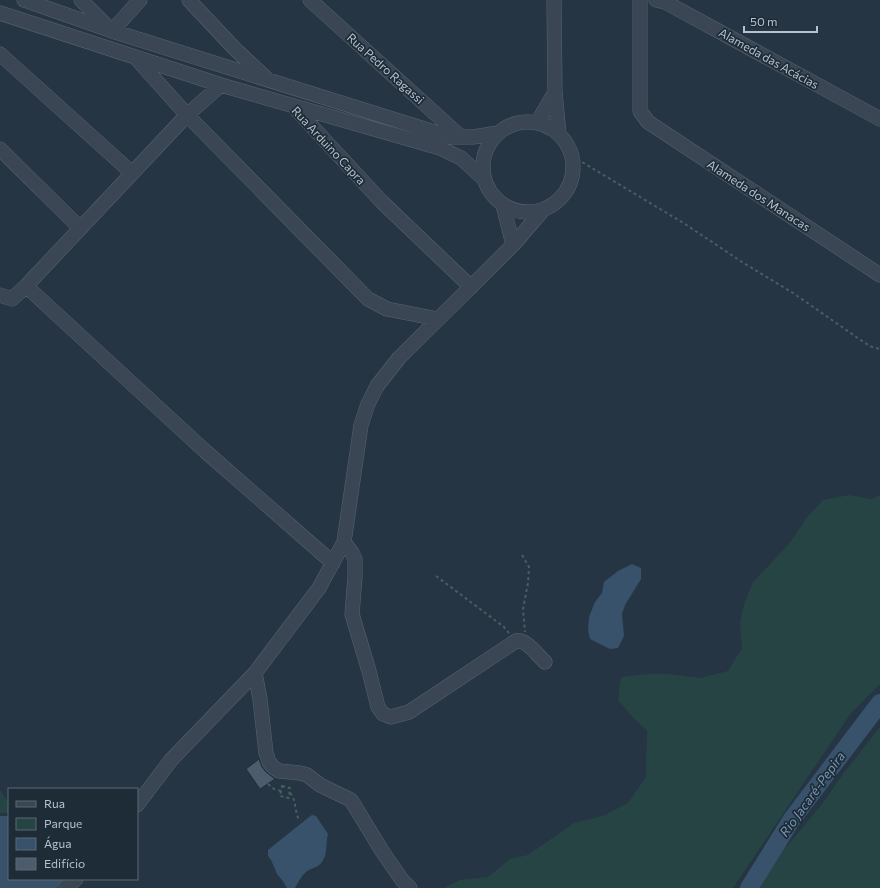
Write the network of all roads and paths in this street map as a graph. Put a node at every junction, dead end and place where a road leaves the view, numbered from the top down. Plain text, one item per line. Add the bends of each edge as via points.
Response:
1 (24, 0) edge
2 (81, 0) edge
3 (140, 0) edge
4 (189, 0) edge
5 (310, 0) edge
6 (554, 0) edge
7 (640, 0) edge
8 (656, 0) edge
9 (0, 13) edge
10 (112, 31) junction
11 (234, 48) junction
12 (0, 54) edge
13 (134, 56) junction
14 (223, 66) junction
15 (270, 81) junction
16 (221, 86) junction
17 (555, 92) junction
18 (292, 105) junction
19 (187, 115) junction
20 (880, 119) edge
21 (537, 123) junction
22 (498, 133) junction
23 (559, 134) junction
24 (461, 137) junction
25 (0, 149) edge
26 (572, 156) junction
27 (132, 173) junction
28 (484, 179) junction
29 (504, 205) junction
30 (544, 210) junction
31 (80, 228) junction
32 (513, 245) junction
33 (880, 275) edge
34 (26, 286) junction
35 (471, 287) junction
36 (0, 295) edge
37 (438, 319) junction
38 (880, 349) edge
39 (344, 542) junction
40 (522, 555) dead end
41 (333, 563) junction
42 (436, 576) dead end
43 (521, 642) junction
44 (545, 662) dead end
45 (255, 672) junction
46 (268, 784) dead end
47 (282, 790) junction
48 (290, 793) junction
49 (138, 804) edge
50 (300, 821) dead end
51 (75, 880) edge
52 (65, 888) edge
53 (410, 888) edge

1 - 10 street
2 - 10 street
3 - 10 street
4 - 11 street, Rua Arduino Capra
5 - 24 street, Rua Pedro Ragassi
6 - 17 street
7 - 33 street, Alameda dos Manacas via 640,111 648,122
8 - 20 street, Alameda das Acácias via 665,2
9 - 13 street
10 - 13 street
10 - 14 street
11 - 14 street
11 - 15 street, Rua Arduino Capra
12 - 27 street
13 - 16 street
13 - 19 street
14 - 15 street
15 - 18 street, Rua Arduino Capra
15 - 24 street via 450,137
16 - 18 street
16 - 19 street
17 - 21 street
17 - 23 street
18 - 28 street via 440,148 461,158
18 - 35 street, Rua Arduino Capra via 382,202
19 - 27 street
19 - 37 street via 368,299 388,309
21 - 22 street via 521,122
21 - 23 street
22 - 24 street
22 - 28 street via 485,154
23 - 26 street
25 - 31 street
26 - 30 street via 573,172 568,188 558,201
26 - 38 path via 685,224 793,293 865,343
27 - 31 street
28 - 29 street via 492,194
29 - 30 street via 519,212
29 - 32 street
30 - 32 street
31 - 34 street
32 - 35 street
34 - 36 street via 12,299
34 - 41 street via 205,451
35 - 37 street
37 - 39 street via 399,358 376,386 368,404 361,425
39 - 41 street
39 - 43 street via 355,559 352,614 382,714 391,717 410,712
40 - 43 path via 529,567
41 - 45 street via 319,588
42 - 43 path
43 - 44 street
45 - 49 street via 171,760
45 - 53 street via 269,762 279,771 307,775 320,786 351,800 382,851
46 - 47 path via 274,789
47 - 48 path via 282,786 290,788
47 - 48 path via 280,796 289,798
48 - 50 path
51 - 52 street

